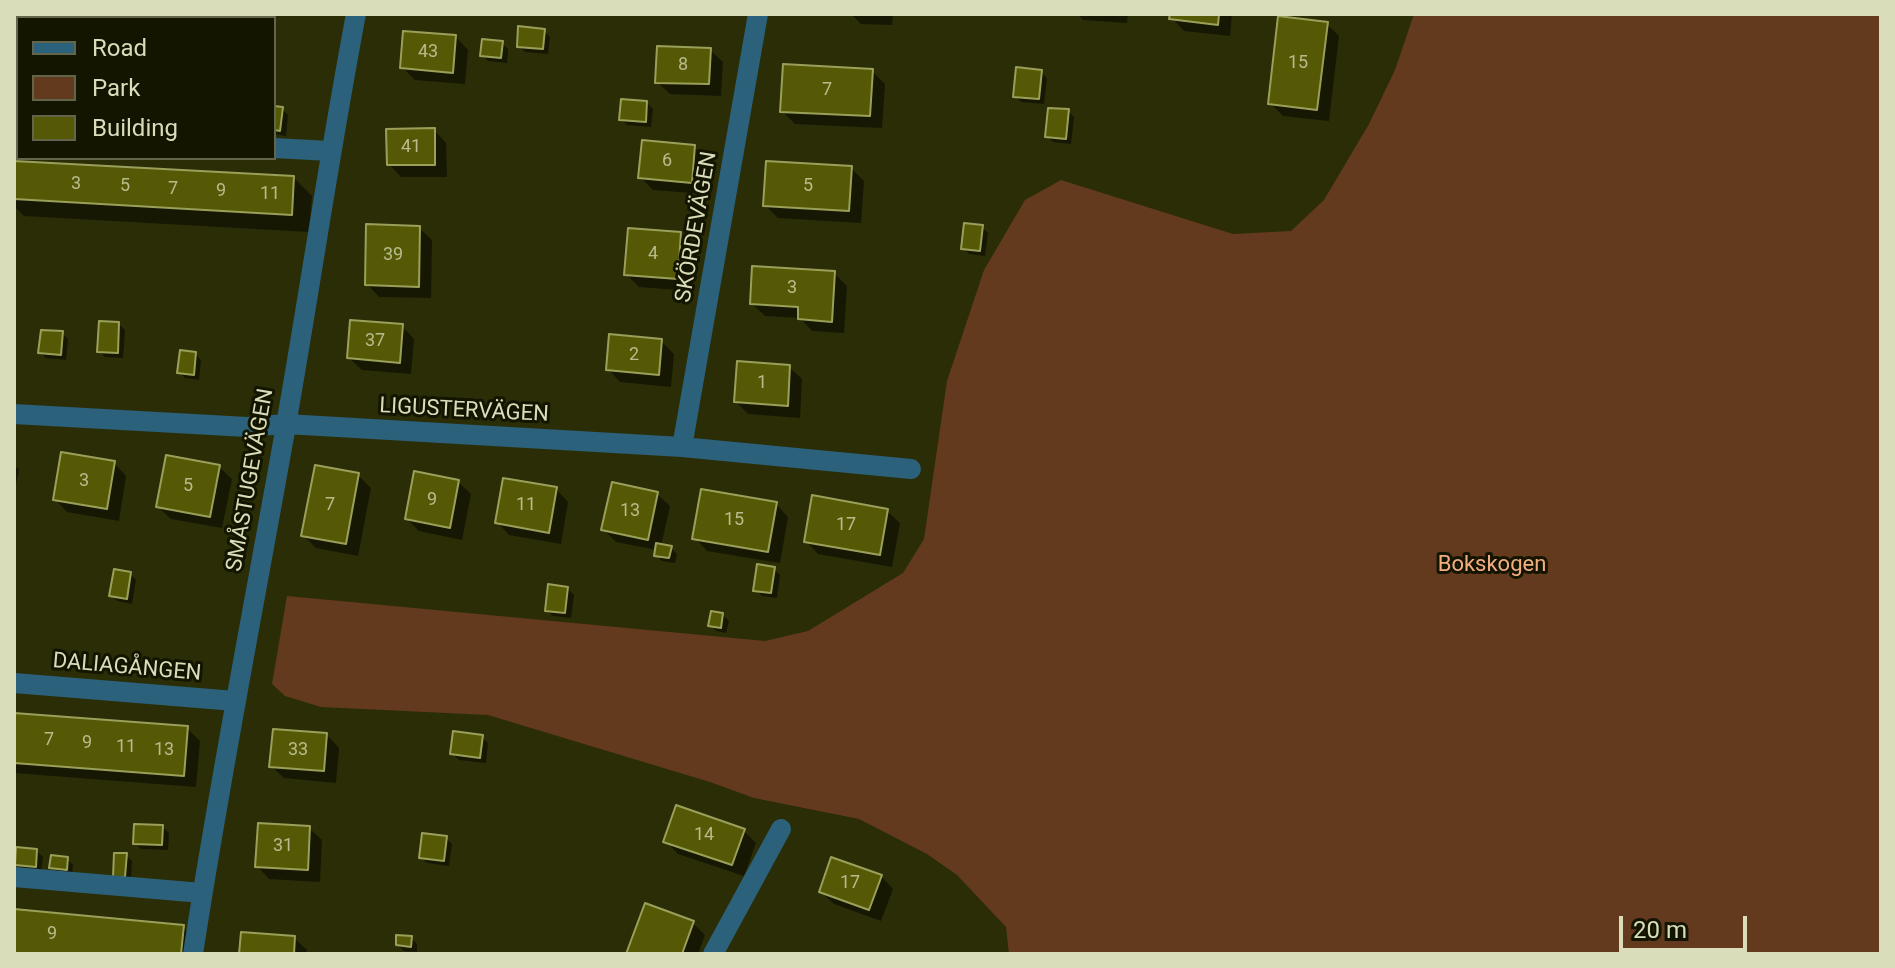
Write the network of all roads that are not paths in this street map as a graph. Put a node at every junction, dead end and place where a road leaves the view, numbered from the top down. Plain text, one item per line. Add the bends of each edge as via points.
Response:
1 (356, 14) edge
2 (758, 14) edge
3 (276, 148) edge
4 (330, 151) junction
5 (14, 414) edge
6 (286, 424) junction
7 (682, 447) junction
8 (911, 469) dead end
9 (14, 683) edge
10 (235, 701) junction
11 (781, 829) dead end
12 (14, 877) edge
13 (202, 893) junction
14 (193, 954) edge
15 (713, 954) edge

1 - 4 street, SMÅSTUGEVÄGEN
2 - 7 street, SKÖRDEVÄGEN
3 - 4 street
4 - 6 street, SMÅSTUGEVÄGEN
5 - 6 street, LIGUSTERVÄGEN via 247,427
6 - 7 street, LIGUSTERVÄGEN
6 - 10 street, SMÅSTUGEVÄGEN
7 - 8 street, LIGUSTERVÄGEN
9 - 10 street, DALIAGÅNGEN
10 - 13 street, SMÅSTUGEVÄGEN
11 - 15 street
12 - 13 street
13 - 14 street, SMÅSTUGEVÄGEN

